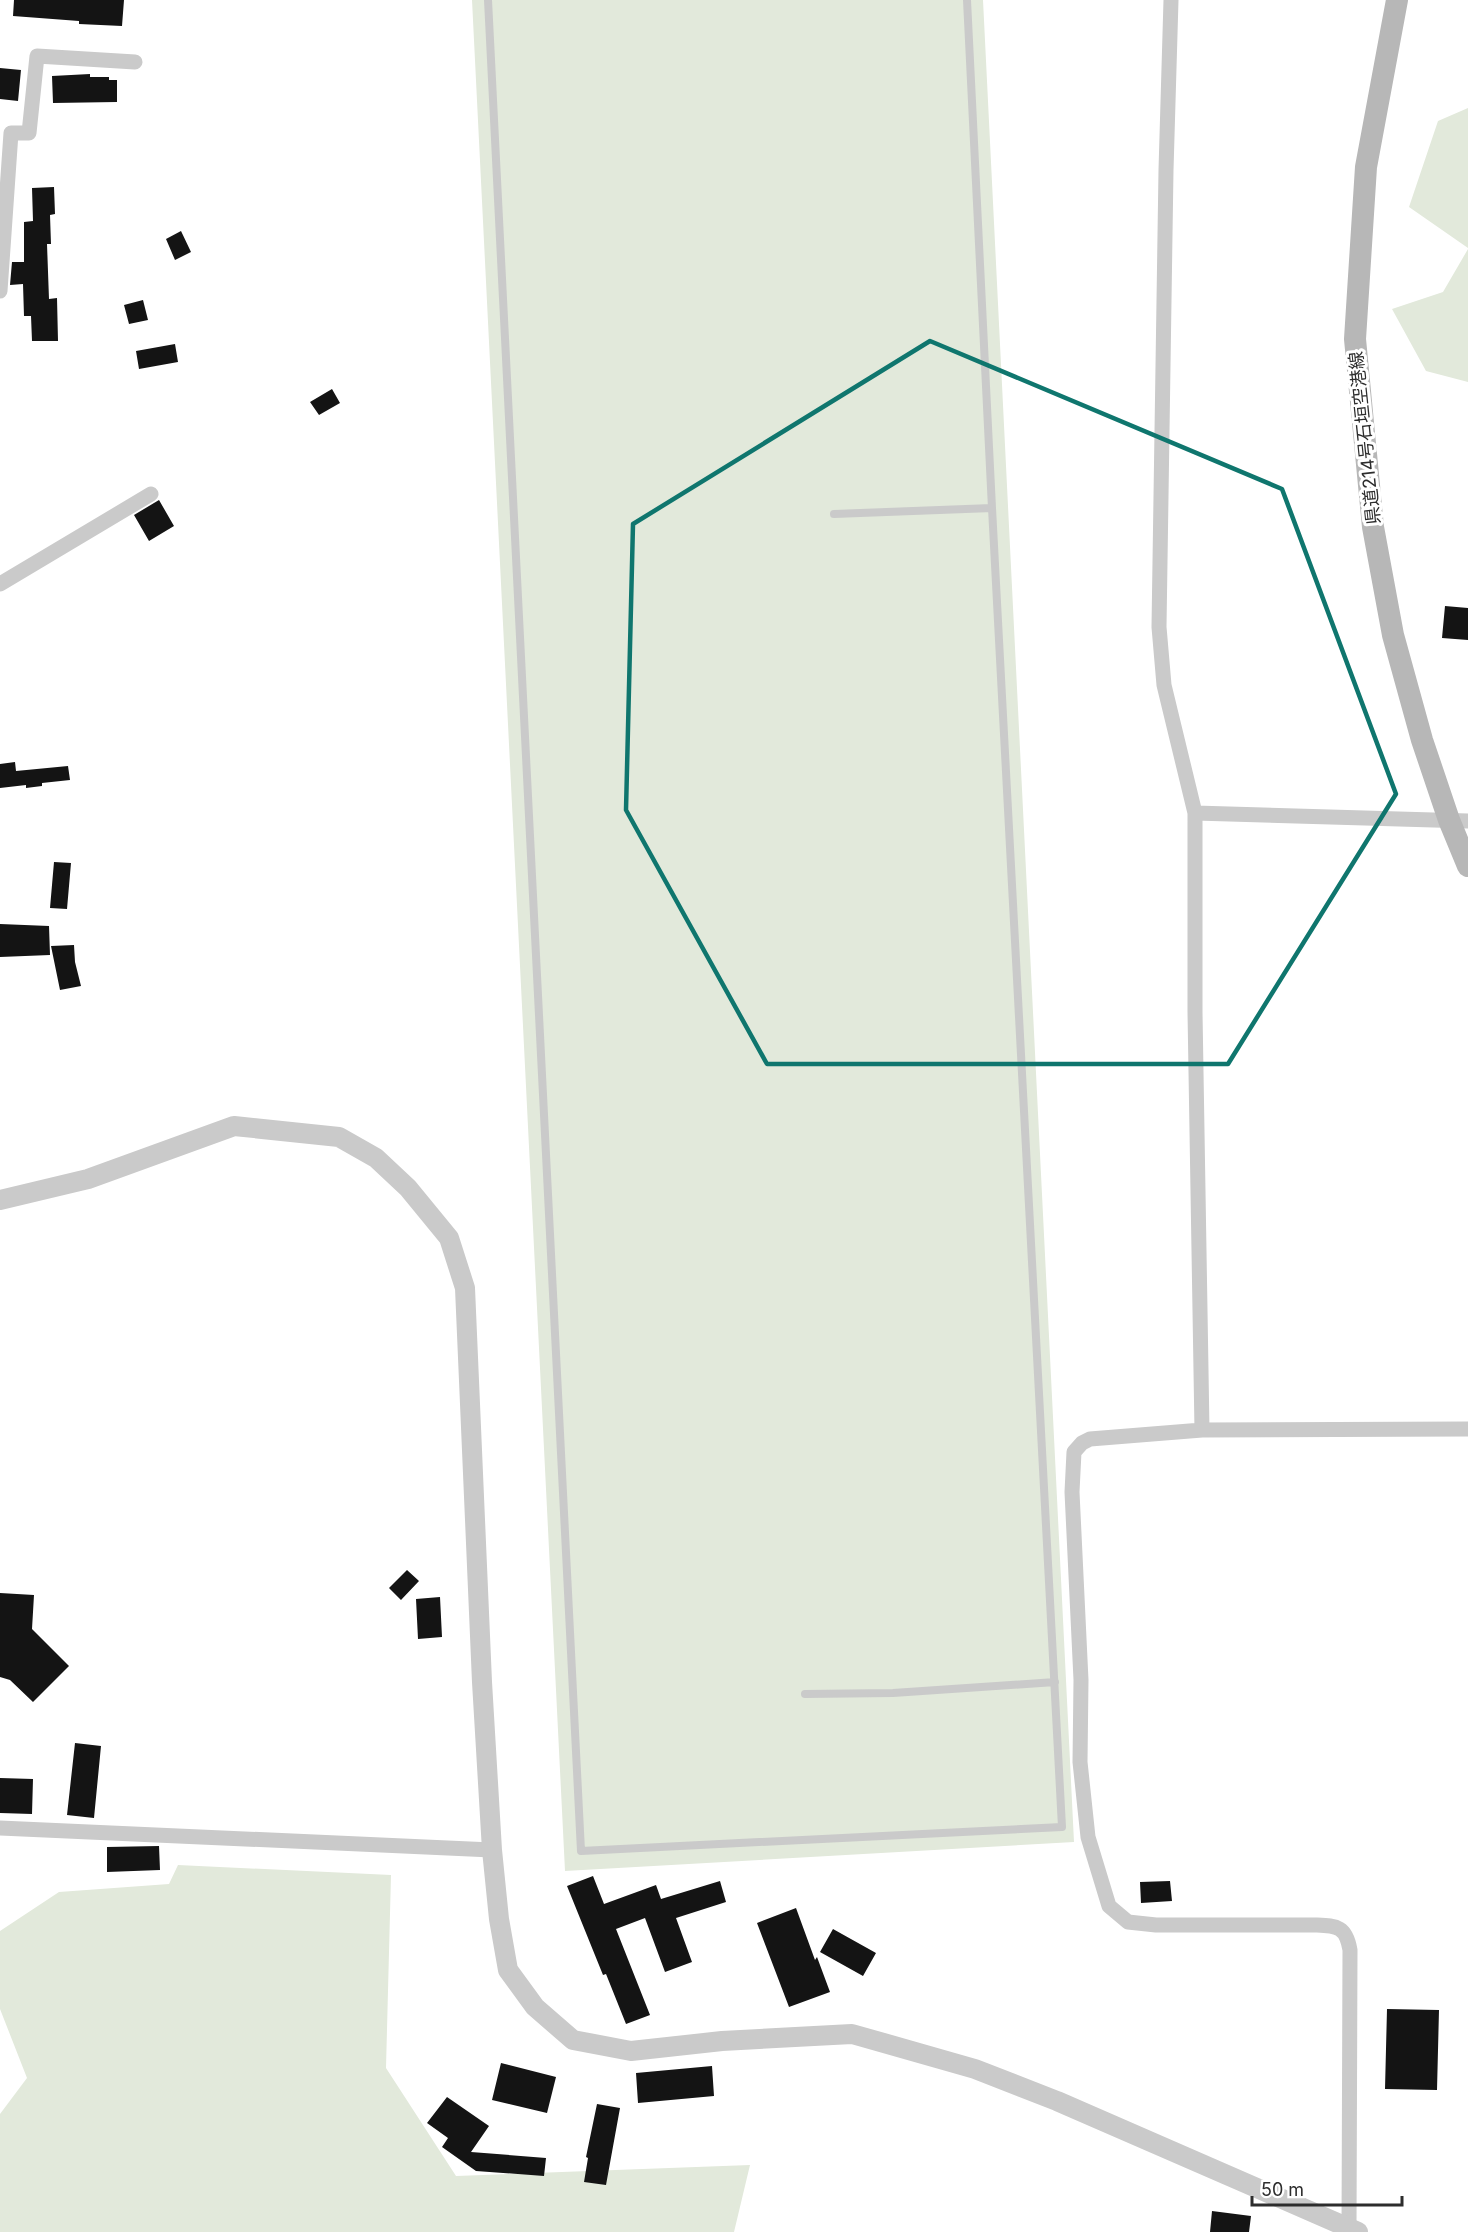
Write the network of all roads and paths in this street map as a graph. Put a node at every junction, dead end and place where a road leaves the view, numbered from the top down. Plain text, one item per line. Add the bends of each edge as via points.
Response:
1 (488, 0) edge
2 (968, 0) edge
3 (1171, 0) edge
4 (1397, 0) edge
5 (135, 62) dead end
6 (6, 132) edge
7 (0, 291) edge
8 (151, 494) dead end
9 (992, 508) junction
10 (834, 514) dead end
11 (0, 584) edge
12 (1195, 813) junction
13 (1458, 820) edge
14 (1468, 866) edge
15 (0, 1200) edge
16 (1468, 1428) edge
17 (1202, 1430) junction
18 (1055, 1682) junction
19 (806, 1694) dead end
20 (0, 1828) edge
21 (492, 1850) junction
22 (1354, 2230) edge

1 - 18 lane via 581,1851 1062,1827
2 - 9 lane
3 - 12 street via 1159,627 1164,685
4 - 13 main road, 県道214号石垣空港線 via 1366,167 1355,339 1373,527 1393,635 1422,740
5 - 6 street via 37,56 30,133
6 - 7 street
8 - 11 street
9 - 10 lane
9 - 18 lane
12 - 13 street
12 - 17 street
13 - 14 main road, 県道214号石垣空港線
15 - 21 street via 88,1179 234,1126 339,1137 376,1158 408,1188 449,1238 465,1288
16 - 17 street
17 - 22 street via 1090,1439 1074,1452 1080,1762 1088,1837 1109,1906 1128,1922 1316,1925 1337,1926 1344,1932 1350,1950
18 - 19 lane via 893,1694
20 - 21 street
21 - 22 street via 508,1970 535,2007 573,2040 631,2051 852,2034 975,2068

